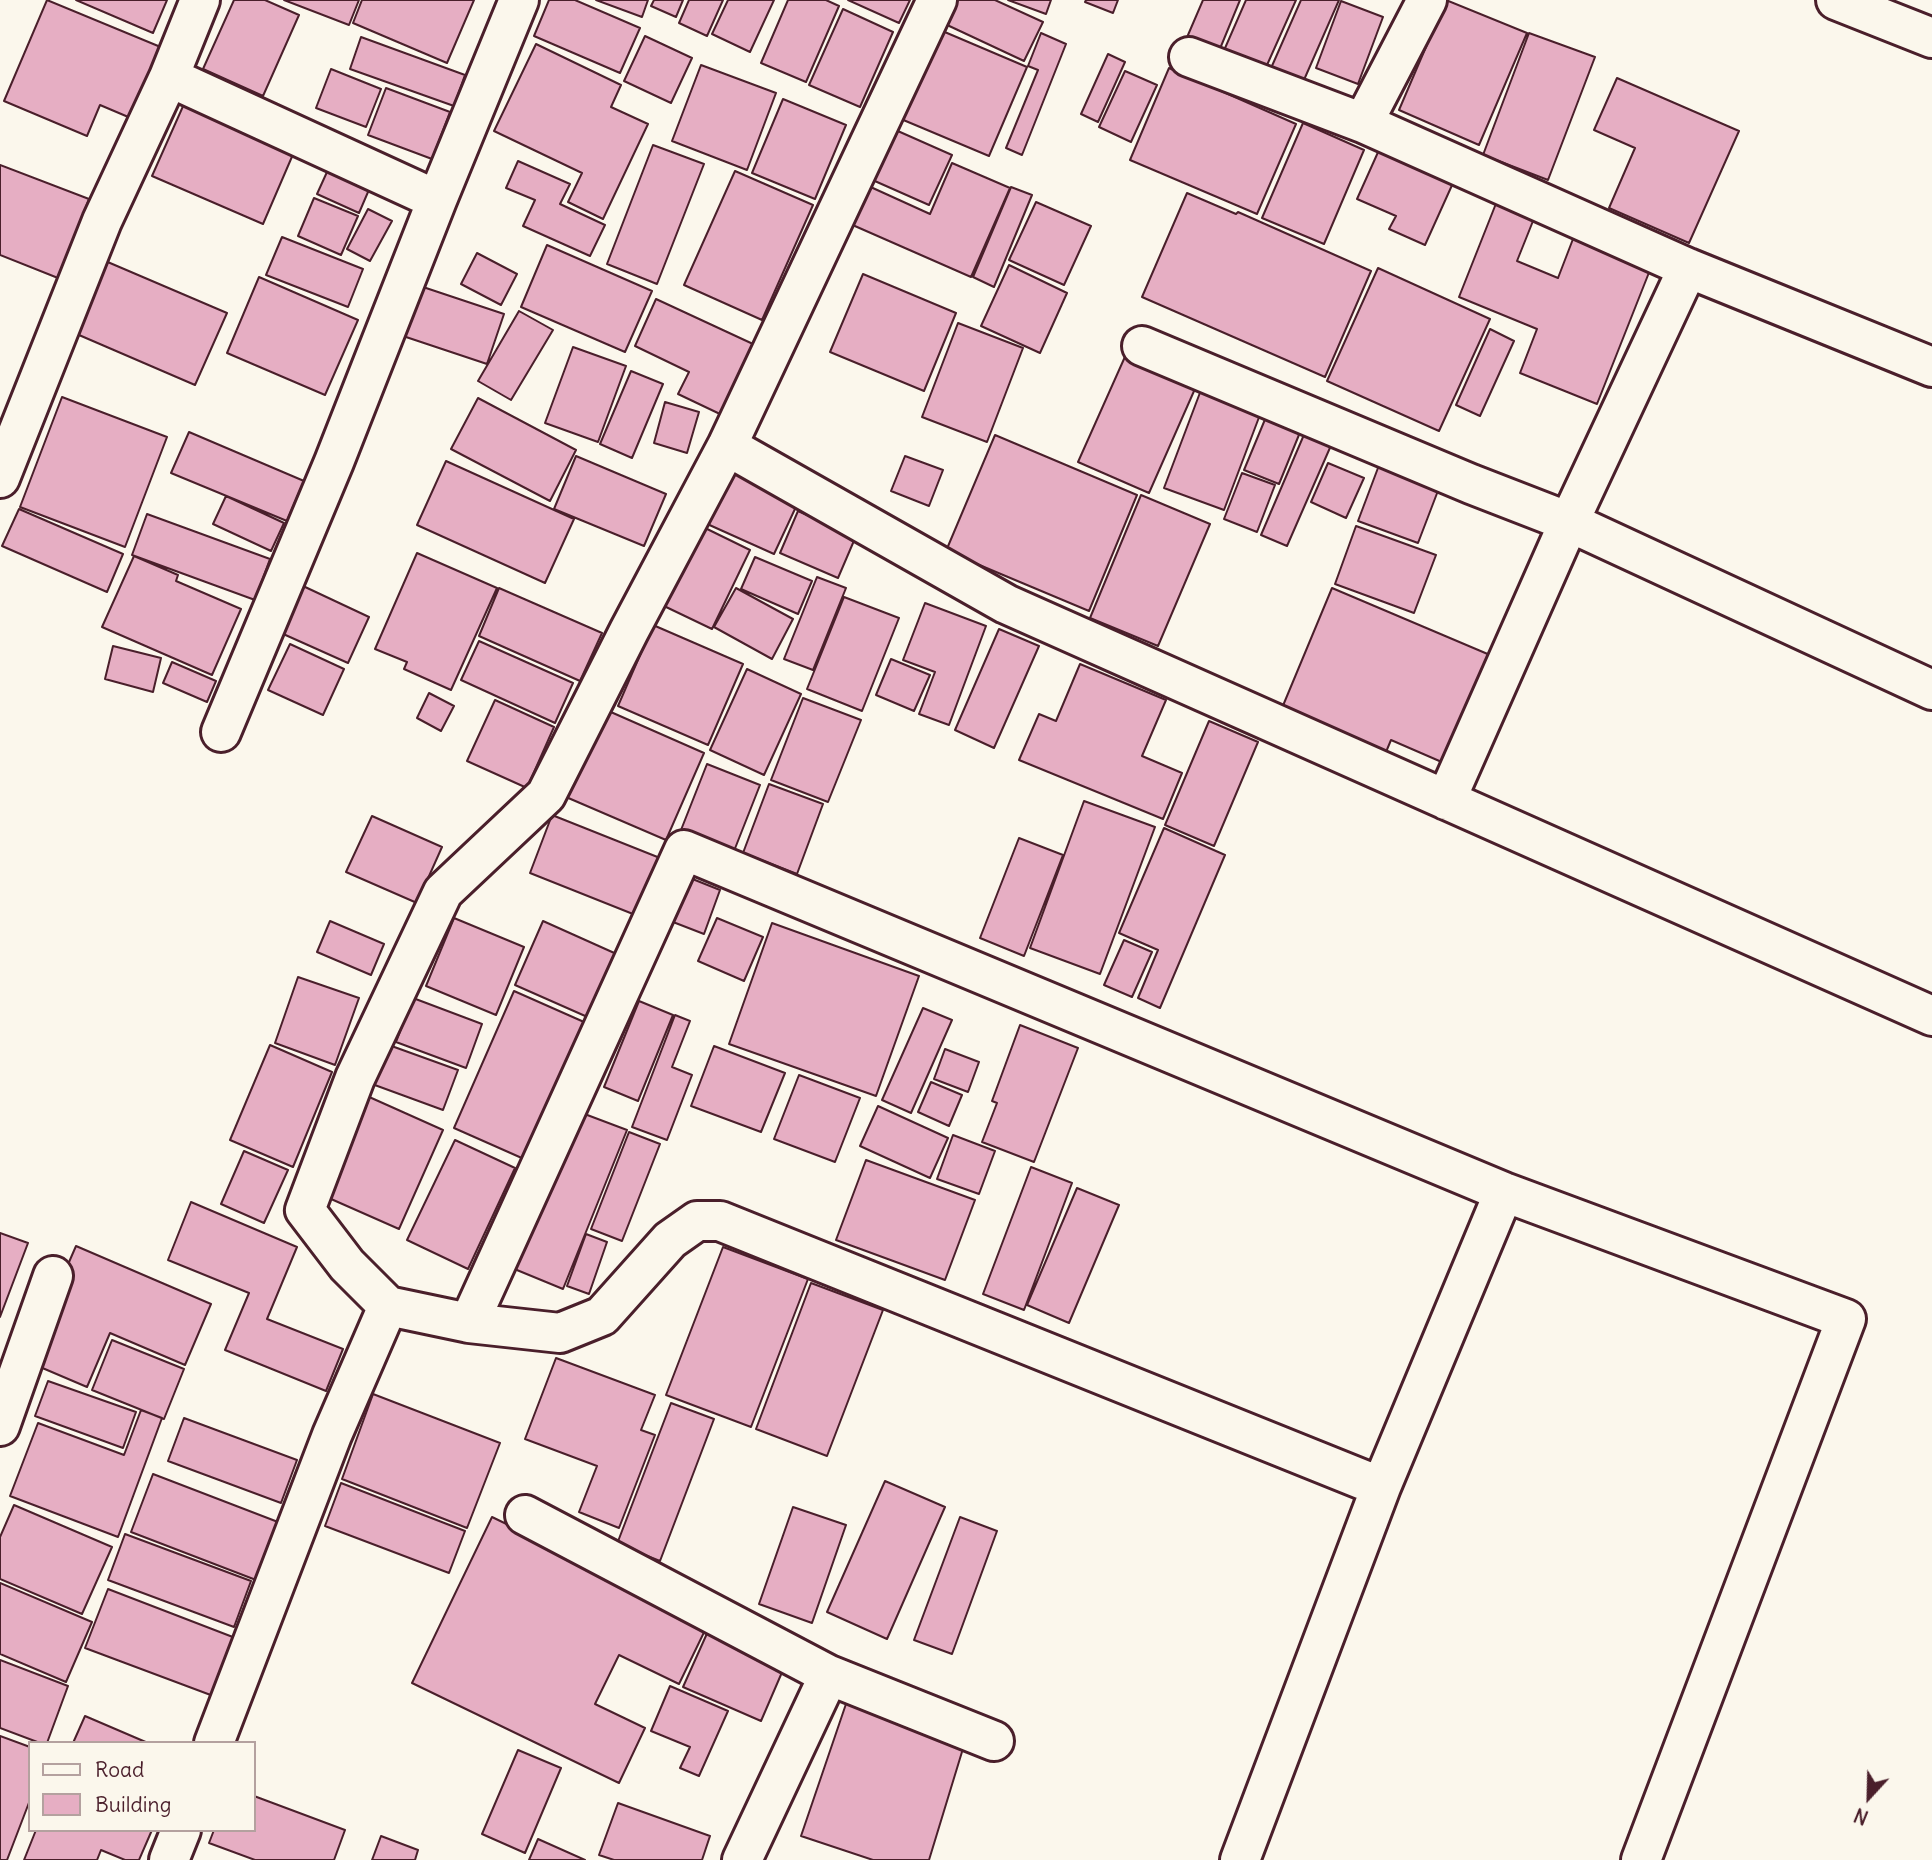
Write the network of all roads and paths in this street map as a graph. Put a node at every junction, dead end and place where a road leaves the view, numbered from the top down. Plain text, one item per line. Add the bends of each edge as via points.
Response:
1 (200, 0) edge
2 (519, 0) edge
3 (937, 0) edge
4 (1427, 0) edge
5 (1836, 0) edge
6 (1932, 38) edge
7 (1189, 57) dead end
8 (169, 76) junction
9 (1363, 123) junction
10 (437, 200) junction
11 (1688, 268) junction
12 (1142, 346) dead end
13 (1932, 368) edge
14 (727, 446) junction
15 (0, 478) edge
16 (1569, 522) junction
17 (1932, 690) edge
18 (221, 732) dead end
19 (1446, 800) junction
20 (1932, 1016) edge
21 (1504, 1192) junction
22 (53, 1276) dead end
23 (388, 1306) junction
24 (469, 1323) junction
25 (0, 1426) edge
26 (1381, 1487) junction
27 (525, 1515) dead end
28 (829, 1675) junction
29 (215, 1741) edge
30 (994, 1741) dead end
31 (180, 1832) edge
32 (169, 1860) edge
33 (742, 1860) edge
34 (1240, 1860) edge
35 (1641, 1860) edge

1 - 8 street
2 - 10 street
3 - 14 street
4 - 9 street
5 - 6 street
7 - 9 street
8 - 10 street
8 - 15 street via 102,221
9 - 11 street
10 - 18 street
11 - 13 street
11 - 16 street
12 - 16 street
14 - 19 street via 1006,604
14 - 23 street via 546,795 443,891 355,1078 305,1210 347,1265
16 - 17 street
16 - 19 street
19 - 20 street
21 - 24 street via 684,850
21 - 26 street
21 - 35 street via 1846,1319
22 - 25 street
23 - 24 street
23 - 29 street via 332,1435
24 - 26 street via 560,1334 602,1316 679,1233 697,1221 720,1221
26 - 34 street
27 - 28 street
28 - 30 street
28 - 33 street
31 - 32 street

